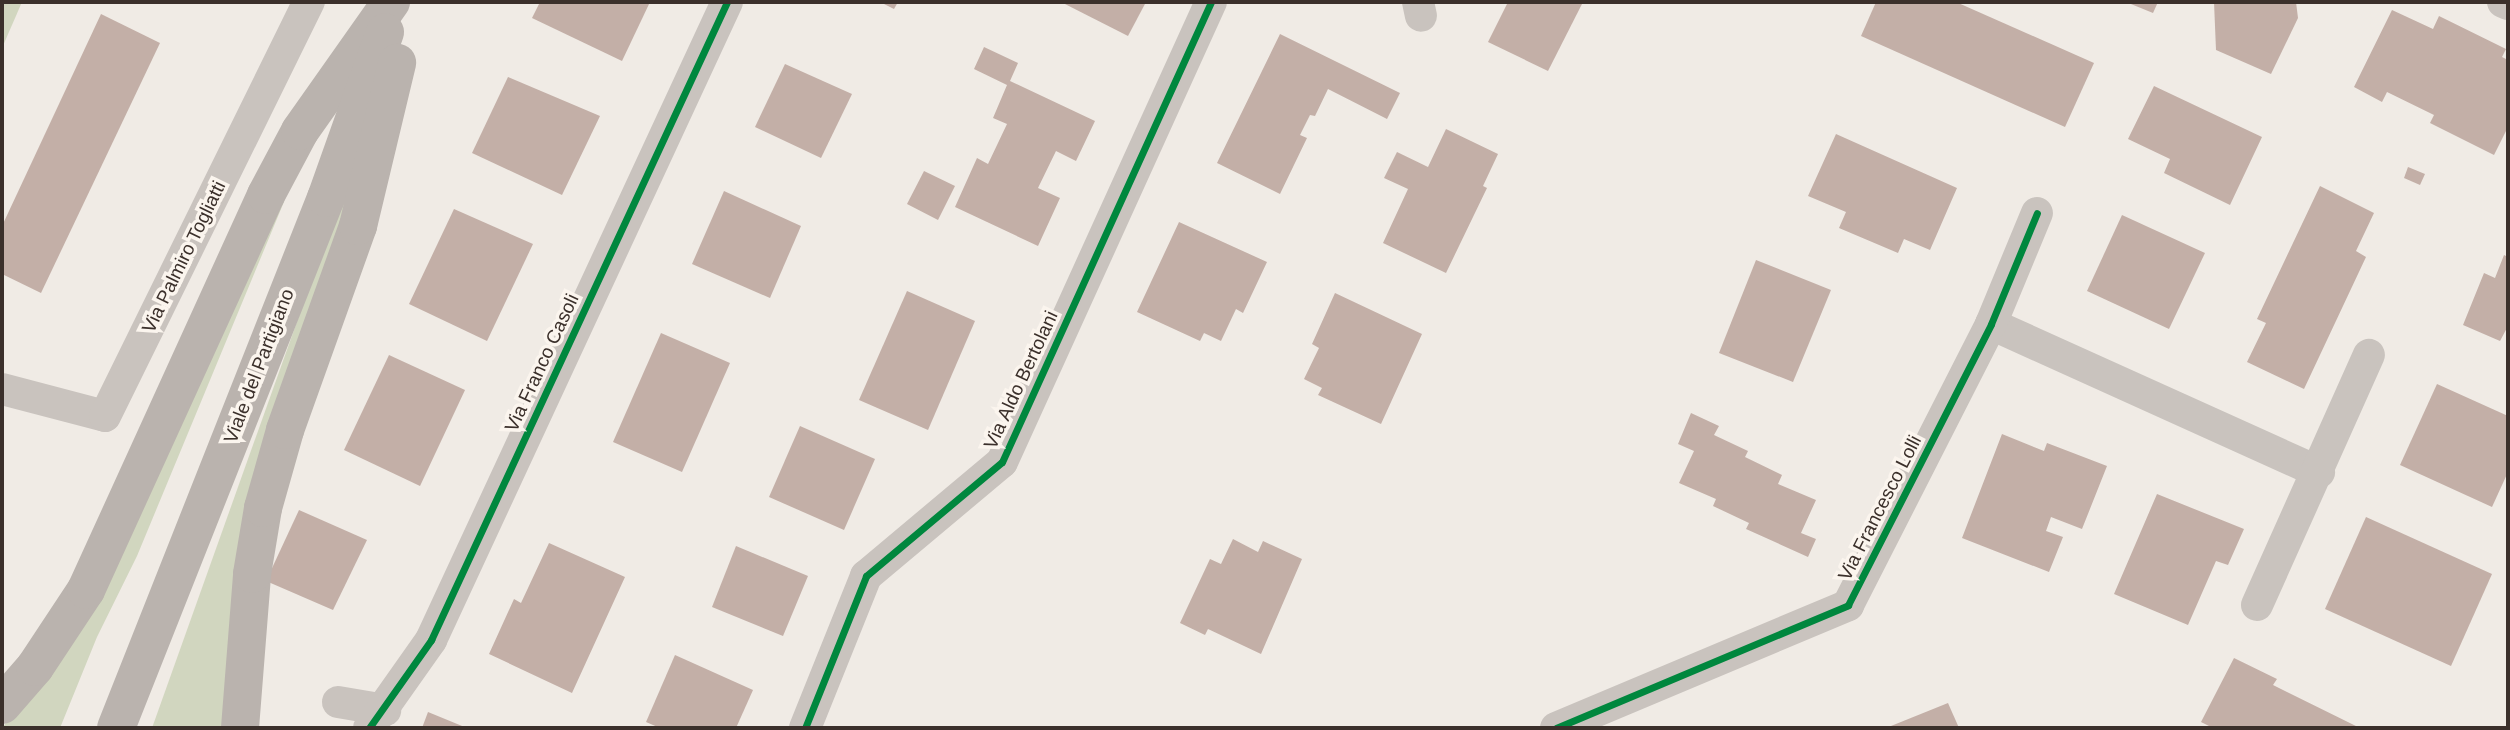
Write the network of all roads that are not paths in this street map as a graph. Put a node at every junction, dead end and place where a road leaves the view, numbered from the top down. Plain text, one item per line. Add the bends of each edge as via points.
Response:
1 (309, 2) edge
2 (391, 2) edge
3 (396, 2) edge
4 (411, 2) edge
5 (727, 2) edge
6 (1211, 2) edge
7 (2503, 2) edge
8 (2508, 4) edge
9 (2037, 213) dead end
10 (1991, 324) junction
11 (2370, 355) dead end
12 (2, 389) edge
13 (2319, 472) junction
14 (2257, 605) dead end
15 (338, 702) dead end
16 (2, 705) edge
17 (377, 719) edge
18 (116, 728) edge
19 (240, 728) edge
20 (805, 728) edge
21 (1556, 728) edge

1 - 12 street, Via Palmiro Togliatti via 105,416
2 - 16 main road via 300,131 266,195 86,590 35,667
3 - 18 main road, Viale del Partigiano via 326,198
4 - 19 main road via 358,226 285,430 263,508 252,574
5 - 17 street, Via Franco Casoli via 431,640
6 - 20 street, Via Aldo Bertolani via 1002,462 866,576
7 - 8 street
9 - 10 street, Via Francesco Lolli
10 - 13 street
10 - 21 street, Via Francesco Lolli via 1849,605
11 - 13 street
13 - 14 street
15 - 17 street, Via Franco Casoli

